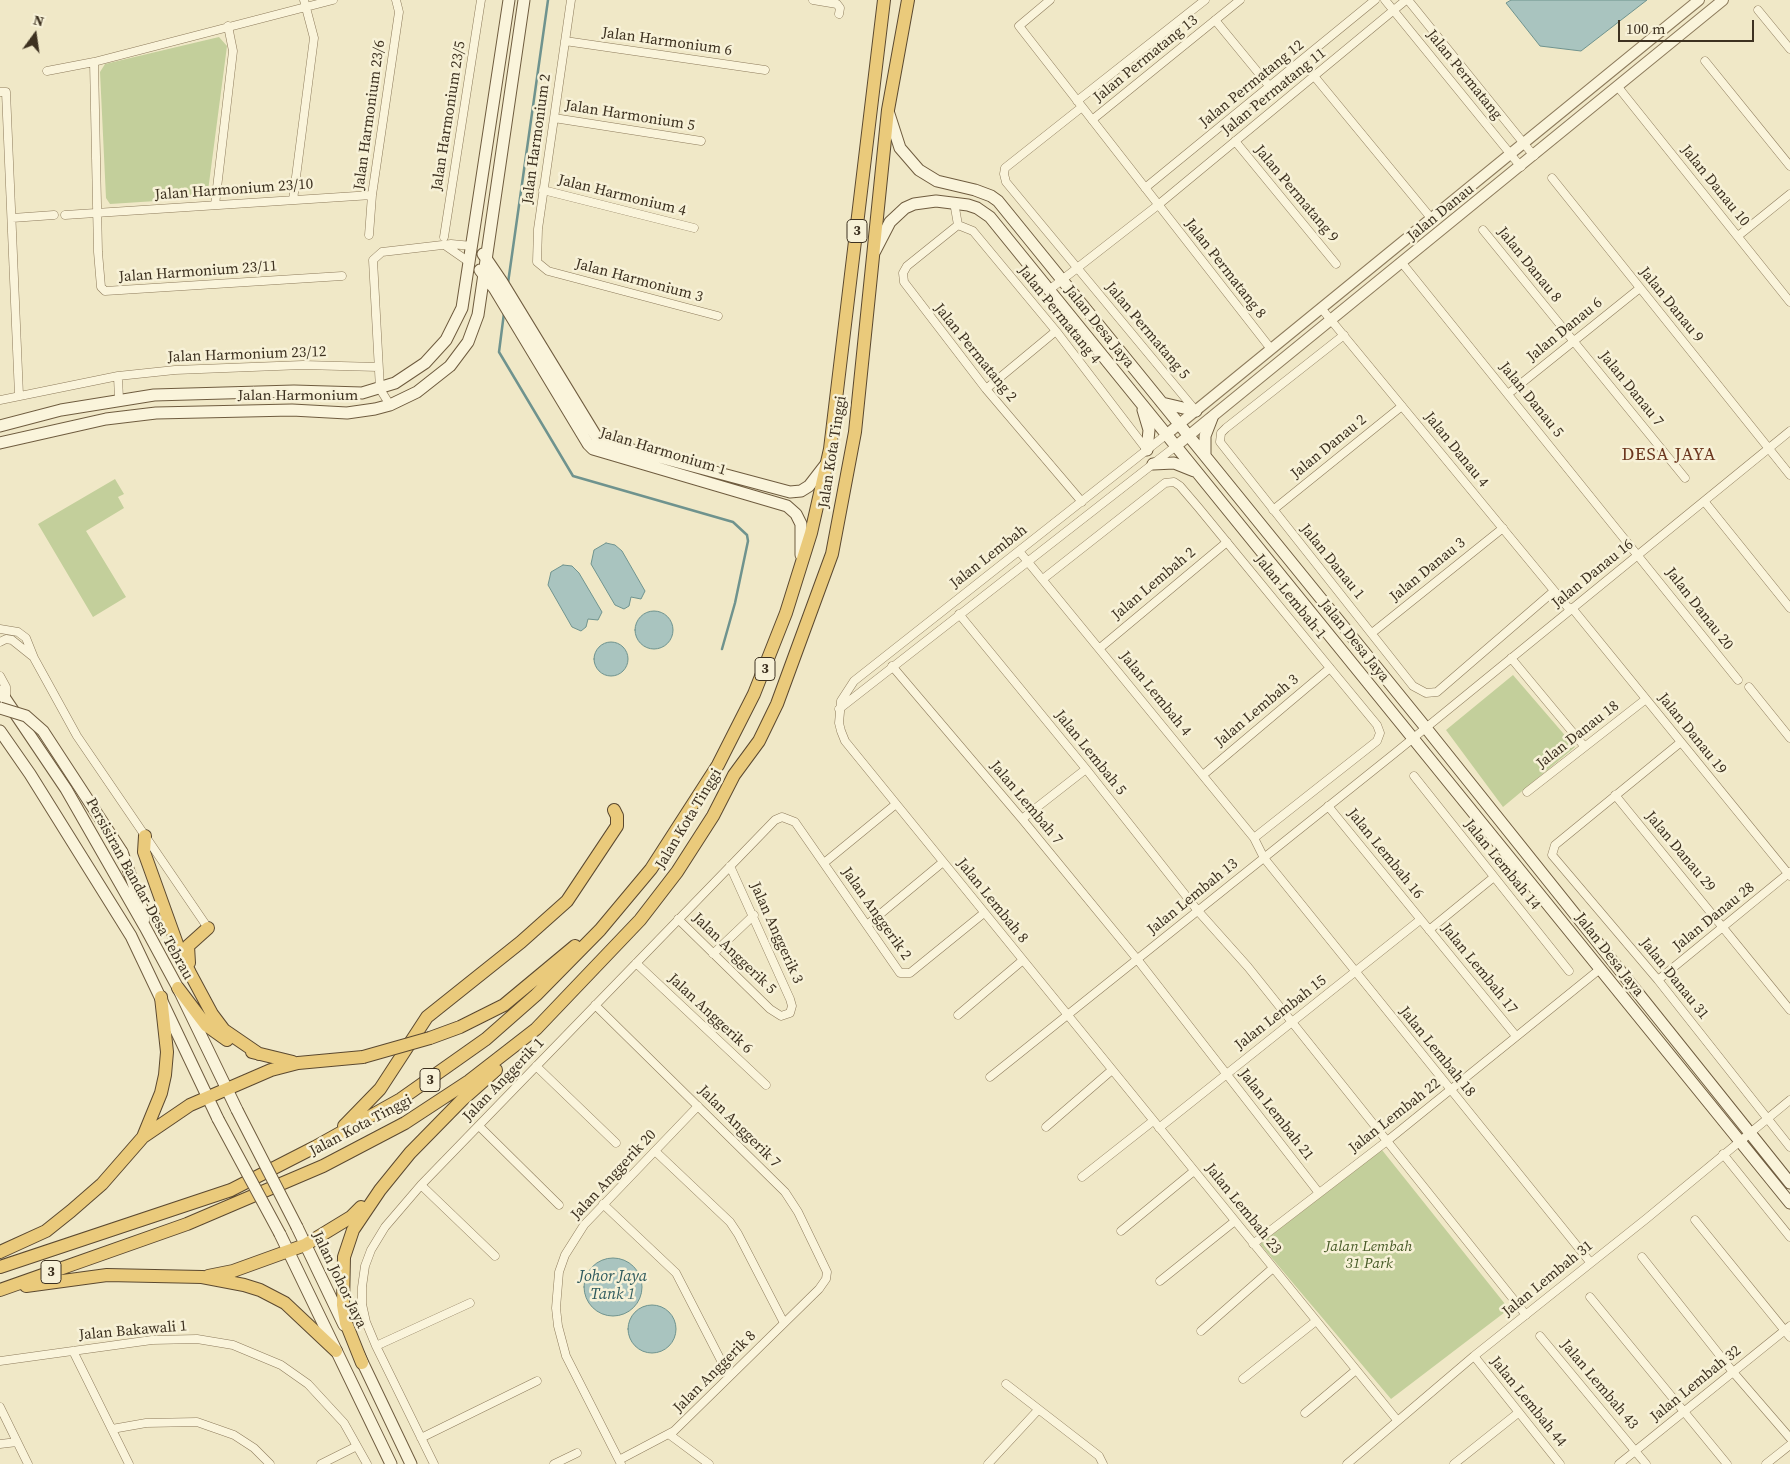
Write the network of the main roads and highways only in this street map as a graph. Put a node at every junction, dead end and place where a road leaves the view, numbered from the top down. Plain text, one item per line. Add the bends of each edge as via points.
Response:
1 (509, 0) edge
2 (524, 0) edge
3 (884, 0) edge
4 (908, 0) edge
5 (888, 110) junction
6 (472, 246) junction
7 (486, 257) junction
8 (871, 260) junction
9 (469, 262) junction
10 (483, 273) junction
11 (506, 298) junction
12 (1140, 402) junction
13 (1162, 403) junction
14 (1196, 411) road end
15 (1212, 418) road end
16 (4, 424) edge
17 (12, 441) junction
18 (0, 443) edge
19 (0, 448) edge
20 (1147, 450) road end
21 (1205, 456) junction
22 (827, 462) junction
23 (1153, 464) road end
24 (1198, 473) junction
25 (801, 569) junction
26 (2, 700) edge
27 (0, 731) edge
28 (614, 810) dead end
29 (145, 836) road end
30 (145, 927) junction
31 (208, 928) road end
32 (600, 930) junction
33 (190, 973) junction
34 (178, 988) junction
35 (161, 998) junction
36 (536, 1029) junction
37 (258, 1054) junction
38 (298, 1063) junction
39 (226, 1089) junction
40 (208, 1097) junction
41 (237, 1110) joint
42 (335, 1136) junction
43 (143, 1137) junction
44 (1790, 1183) edge
45 (380, 1190) junction
46 (1790, 1203) edge
47 (306, 1245) junction
48 (0, 1252) edge
49 (288, 1252) junction
50 (0, 1267) edge
51 (202, 1277) junction
52 (1, 1290) edge
53 (336, 1351) junction
54 (362, 1363) junction
55 (392, 1464) edge
56 (411, 1464) edge

1 - 6 main road, Jalan Harmonium
2 - 7 main road, Jalan Harmonium
3 - 22 highway, Jalan Kota Tinggi / 3
4 - 5 highway, Jalan Kota Tinggi / 3
5 - 8 highway, Jalan Kota Tinggi / 3
5 - 13 main road, Jalan Desa Jaya via 900,148 910,162 937,181 975,190 998,202
6 - 7 main road, Jalan Harmonium 1
6 - 9 main road, Jalan Harmonium
7 - 10 main road, Jalan Harmonium
7 - 11 main road, Jalan Harmonium 1 via 503,283
8 - 12 main road, Jalan Desa Jaya via 890,222 905,208 924,201 954,202 977,208 990,217
8 - 36 highway, Jalan Kota Tinggi / 3 via 855,432 832,554 777,704 759,741 734,776 677,872 640,920
9 - 10 main road, Jalan Harmonium 1
9 - 16 main road, Jalan Harmonium via 462,308 446,340 426,363 380,389 354,394 294,391 154,395 61,410
10 - 11 main road, Jalan Harmonium 1
10 - 17 main road, Jalan Harmonium via 474,330 461,352 450,366 417,392 390,405 347,413 292,410 156,413 106,420
11 - 22 main road, Jalan Harmonium 1 via 599,441 790,492 810,486
11 - 25 main road, Jalan Harmonium 1 via 509,313 593,449 787,506 801,524
12 - 20 main road via 1149,430
12 - 24 main road, Jalan Desa Jaya
13 - 14 main road
13 - 21 main road, Jalan Desa Jaya
15 - 21 main road via 1205,436
17 - 18 main road, Jalan Harmonium
17 - 19 main road
21 - 44 main road, Jalan Desa Jaya
22 - 25 highway, Jalan Kota Tinggi / 3
23 - 24 main road via 1174,463
24 - 46 main road, Jalan Desa Jaya
25 - 32 highway, Jalan Kota Tinggi / 3 via 772,653 718,764 651,869
26 - 30 main road, Persisiran Bandar Desa Tebrau via 66,789
26 - 30 main road, bridge via 43,731 122,852 142,908
27 - 35 main road, Persisiran Bandar Desa Tebrau via 131,936
28 - 42 highway via 617,826 567,901 428,1017 380,1089
29 - 33 highway via 144,852
30 - 34 main road, Persisiran Bandar Desa Tebrau
31 - 33 highway via 188,946
32 - 38 highway, bridge via 576,945 504,1005 460,1027 363,1057
32 - 42 highway, Jalan Kota Tinggi / 3 via 536,996 486,1039 401,1099
33 - 37 highway via 224,1030
34 - 37 highway via 206,1025 234,1045
34 - 39 main road, Persisiran Bandar Desa Tebrau
35 - 40 main road, Persisiran Bandar Desa Tebrau
35 - 43 highway via 167,1052 165,1075
36 - 45 highway via 410,1153
36 - 52 highway, Jalan Kota Tinggi / 3 via 469,1081 405,1123 323,1166 187,1224
37 - 38 highway
38 - 39 highway via 259,1073
39 - 40 highway
39 - 41 main road, Persisiran Bandar Desa Tebrau
40 - 43 highway via 177,1112
40 - 49 main road, Persisiran Bandar Desa Tebrau, bridge
41 - 47 main road, Jalan Johor Jaya, bridge
42 - 50 highway, Jalan Kota Tinggi / 3 via 230,1190
43 - 48 highway via 89,1197 46,1230
45 - 47 highway via 351,1217
45 - 54 highway via 358,1219 344,1257 346,1323
47 - 49 highway
47 - 54 main road, Jalan Johor Jaya
49 - 51 highway via 234,1271
49 - 53 main road
51 - 52 highway via 108,1275
51 - 53 highway via 244,1285 285,1303
53 - 55 main road
54 - 56 main road, Jalan Johor Jaya

